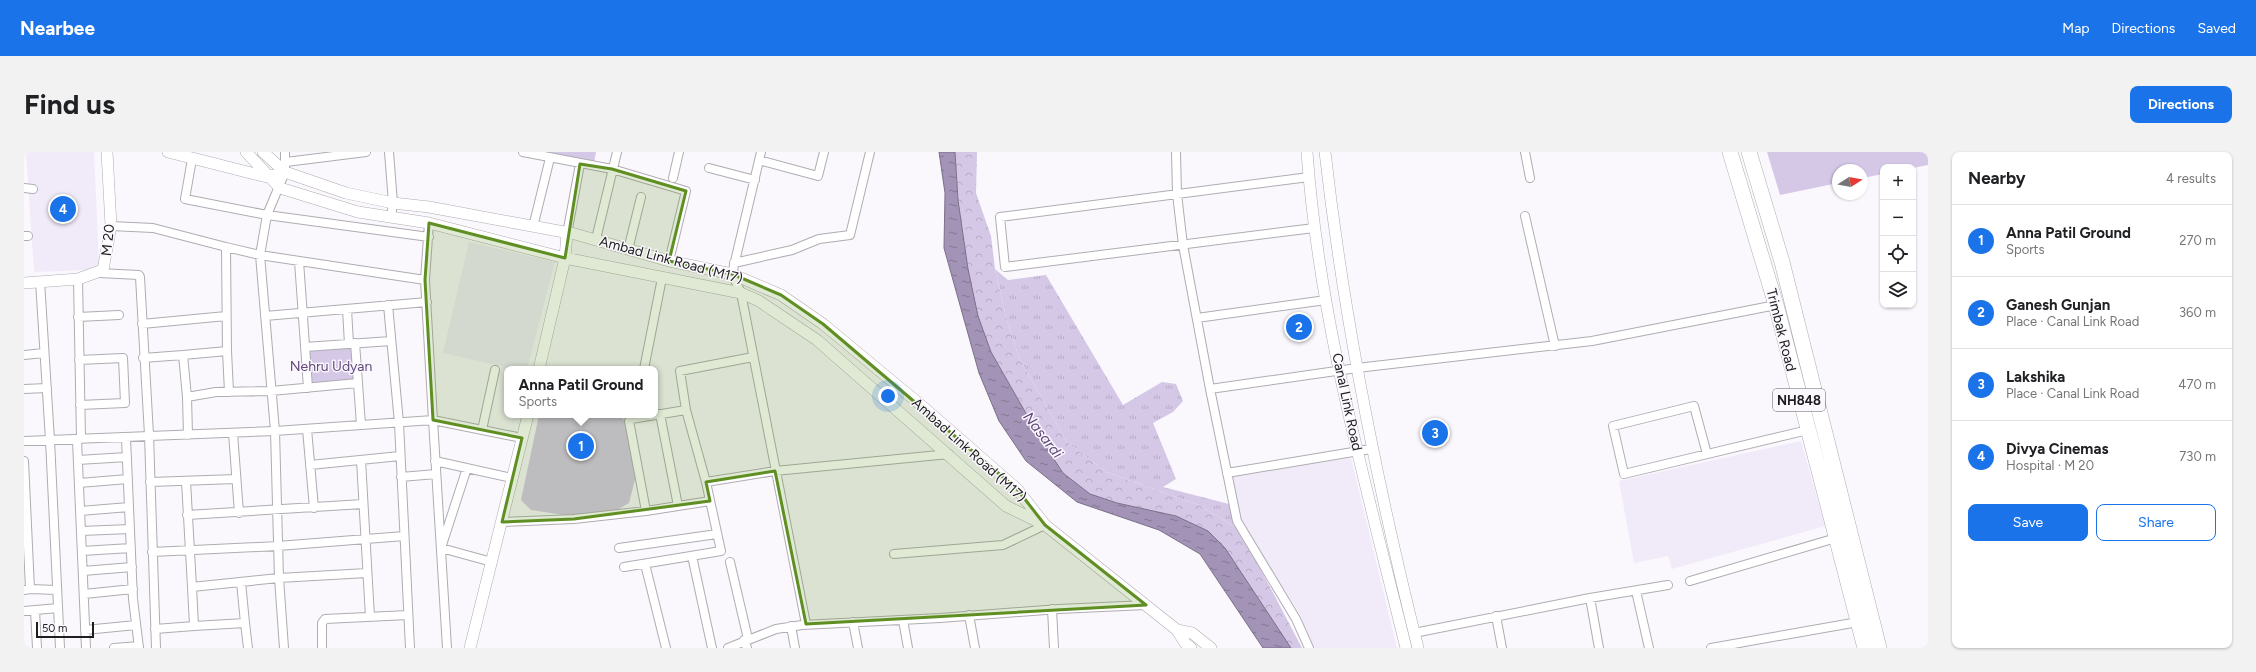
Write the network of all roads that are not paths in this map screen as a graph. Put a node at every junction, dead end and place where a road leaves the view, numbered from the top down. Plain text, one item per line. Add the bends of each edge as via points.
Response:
1 (107, 152) edge
2 (168, 152) edge
3 (246, 152) edge
4 (263, 152) edge
5 (285, 152) edge
6 (366, 152) edge
7 (388, 152) edge
8 (523, 152) edge
9 (617, 152) edge
10 (679, 152) edge
11 (824, 152) edge
12 (870, 152) edge
13 (1176, 152) edge
14 (1307, 152) edge
15 (1325, 152) edge
16 (1525, 152) edge
17 (1730, 152) edge
18 (1749, 152) edge
19 (760, 156) edge
20 (192, 158) junction
21 (550, 158) junction
22 (580, 164) junction
23 (286, 167) junction
24 (708, 168) dead end
25 (612, 169) junction
26 (267, 176) junction
27 (1309, 177) junction
28 (673, 178) dead end
29 (1530, 178) dead end
30 (755, 180) junction
31 (24, 188) edge
32 (280, 188) junction
33 (33, 189) dead end
34 (1177, 194) junction
35 (642, 197) dead end
36 (393, 203) junction
37 (266, 215) junction
38 (1526, 216) dead end
39 (391, 217) junction
40 (429, 223) junction
41 (111, 226) junction
42 (533, 226) junction
43 (1314, 228) junction
44 (567, 234) junction
45 (429, 237) junction
46 (596, 239) junction
47 (1183, 244) junction
48 (226, 247) junction
49 (628, 250) junction
50 (260, 255) junction
51 (565, 258) junction
52 (299, 261) junction
53 (669, 261) junction
54 (733, 269) junction
55 (99, 273) junction
56 (662, 278) junction
57 (78, 279) junction
58 (425, 280) junction
59 (40, 281) junction
60 (24, 282) edge
61 (741, 293) junction
62 (1326, 300) junction
63 (427, 302) junction
64 (388, 305) junction
65 (1776, 305) junction
66 (347, 309) junction
67 (303, 312) junction
68 (118, 315) dead end
69 (226, 316) junction
70 (265, 316) junction
71 (78, 317) junction
72 (1197, 318) junction
73 (142, 324) junction
74 (391, 341) junction
75 (352, 343) junction
76 (1555, 346) junction
77 (305, 347) junction
78 (227, 352) junction
79 (44, 353) junction
80 (24, 355) edge
81 (183, 355) junction
82 (753, 357) junction
83 (144, 358) junction
84 (79, 360) junction
85 (540, 366) edge
86 (645, 366) edge
87 (1357, 368) junction
88 (495, 370) dead end
89 (1339, 371) junction
90 (358, 383) junction
91 (47, 388) junction
92 (308, 388) junction
93 (24, 389) edge
94 (1210, 389) junction
95 (271, 391) junction
96 (229, 392) junction
97 (187, 397) junction
98 (80, 405) junction
99 (686, 410) junction
100 (660, 414) joint
101 (527, 418) edge
102 (631, 418) edge
103 (433, 420) junction
104 (399, 423) junction
105 (360, 425) junction
106 (307, 429) junction
107 (482, 430) junction
108 (1808, 430) junction
109 (275, 431) junction
110 (233, 433) junction
111 (149, 435) junction
112 (188, 435) junction
113 (126, 438) junction
114 (522, 438) junction
115 (50, 440) junction
116 (79, 440) junction
117 (24, 441) edge
118 (1371, 449) junction
119 (1357, 452) junction
120 (949, 454) junction
121 (1707, 454) junction
122 (400, 456) junction
123 (127, 457) junction
124 (78, 460) junction
125 (361, 460) junction
126 (24, 461) edge
127 (435, 461) junction
128 (310, 465) junction
129 (467, 468) junction
130 (776, 471) junction
131 (1227, 473) junction
132 (436, 474) junction
133 (401, 477) junction
134 (512, 478) junction
135 (128, 479) junction
136 (236, 479) junction
137 (186, 481) junction
138 (150, 482) junction
139 (706, 482) junction
140 (79, 483) junction
141 (710, 501) junction
142 (363, 504) junction
143 (678, 506) junction
144 (129, 507) junction
145 (314, 508) junction
146 (277, 511) junction
147 (646, 511) junction
148 (80, 512) junction
149 (238, 512) junction
150 (187, 515) junction
151 (502, 522) junction
152 (1045, 525) junction
153 (130, 529) junction
154 (81, 532) junction
155 (717, 534) junction
156 (404, 536) junction
157 (1836, 538) junction
158 (365, 539) junction
159 (278, 546) junction
160 (131, 548) junction
161 (441, 548) junction
162 (619, 548) dead end
163 (188, 550) junction
164 (82, 551) junction
165 (152, 552) junction
166 (894, 554) dead end
167 (692, 556) junction
168 (492, 562) junction
169 (730, 562) dead end
170 (645, 564) junction
171 (132, 567) junction
172 (624, 567) dead end
173 (83, 571) junction
174 (367, 574) junction
175 (279, 578) junction
176 (1690, 581) dead end
177 (241, 582) junction
178 (1668, 585) dead end
179 (192, 587) junction
180 (27, 589) edge
181 (132, 589) junction
182 (57, 590) junction
183 (1636, 591) junction
184 (84, 594) junction
185 (1590, 598) junction
186 (1146, 605) junction
187 (58, 608) junction
188 (1052, 609) junction
189 (35, 610) junction
190 (24, 611) edge
191 (408, 615) junction
192 (969, 615) junction
193 (1496, 616) junction
194 (370, 617) junction
195 (903, 620) junction
196 (853, 622) junction
197 (1858, 622) junction
198 (245, 623) junction
199 (806, 624) junction
200 (136, 625) junction
201 (194, 626) junction
202 (791, 626) junction
203 (85, 630) junction
204 (155, 630) junction
205 (1177, 630) junction
206 (1414, 633) junction
207 (746, 642) edge
208 (139, 647) edge
209 (37, 648) edge
210 (60, 648) edge
211 (86, 648) edge
212 (114, 648) edge
213 (156, 648) edge
214 (248, 648) edge
215 (284, 648) edge
216 (322, 648) edge
217 (410, 648) edge
218 (447, 648) edge
219 (470, 648) edge
220 (666, 648) edge
221 (712, 648) edge
222 (728, 648) edge
223 (795, 648) edge
224 (858, 648) edge
225 (908, 648) edge
226 (975, 648) edge
227 (1054, 648) edge
228 (1191, 648) edge
229 (1211, 648) edge
230 (1309, 648) edge
231 (1406, 648) edge
232 (1418, 648) edge
233 (1502, 648) edge
234 (1599, 648) edge
235 (1649, 648) edge
236 (1710, 648) edge
237 (1865, 648) edge
238 (1879, 648) edge

1 - 41 main road, M 20
2 - 20 main road
3 - 26 main road
4 - 23 main road
5 - 23 street
6 - 23 street
7 - 36 street
8 - 21 street
9 - 25 street
10 - 28 street
11 - 19 street via 818,176
12 - 54 street via 850,235 819,239
13 - 34 street
14 - 27 main road, Canal Link Road
15 - 87 main road, Canal Link Road via 1333,221
16 - 29 street
17 - 65 highway, Trimbak Road / NH848
18 - 238 highway, Trimbak Road via 1772,212 1782,262 1865,581
19 - 30 street
20 - 26 main road
20 - 37 street via 185,199
21 - 22 street
21 - 42 street
22 - 25 street
22 - 44 street
23 - 26 main road
23 - 32 street
23 - 36 main road, Ambad Link Road (M17) via 346,193
24 - 30 street
25 - 46 street
25 - 53 street via 686,191
26 - 32 main road
27 - 34 street
27 - 43 main road, Canal Link Road
30 - 54 street
31 - 33 street
32 - 37 street
32 - 39 main road via 358,212
34 - 47 street
34 - 47 street via 1000,217 1005,267
35 - 49 street
36 - 39 street
36 - 42 main road, Ambad Link Road (M17)
37 - 45 street
37 - 50 street
38 - 76 street
39 - 40 main road
40 - 45 street
40 - 51 main road
41 - 48 street via 153,228
41 - 55 main road, M 20 via 105,266
42 - 44 main road, Ambad Link Road (M17)
43 - 47 street
43 - 62 main road, Canal Link Road
44 - 46 main road, Ambad Link Road (M17)
44 - 51 main road
45 - 58 street
46 - 49 main road, Ambad Link Road (M17)
47 - 72 street
48 - 50 street
48 - 69 street
49 - 53 main road, Ambad Link Road (M17)
50 - 52 street
50 - 70 street
51 - 56 main road
51 - 85 main road
52 - 58 street
52 - 67 street
53 - 54 main road, Ambad Link Road (M17)
54 - 61 street
54 - 152 main road, Ambad Link Road (M17) via 781,295 823,324 1017,489
55 - 57 main road, M 20
55 - 73 street via 139,275
56 - 61 main road
56 - 86 street
57 - 59 main road, M 20
57 - 71 street
58 - 63 street
59 - 60 main road, M 20
59 - 79 street
61 - 82 street
61 - 120 main road via 759,301 817,340
62 - 72 street
62 - 89 main road, Canal Link Road
63 - 64 street
63 - 103 street
64 - 66 street
64 - 74 street
65 - 76 street
65 - 108 highway, Trimbak Road / NH848
66 - 67 street
66 - 75 street
67 - 70 street
67 - 77 street
68 - 71 street
69 - 73 street
69 - 78 street
70 - 95 street
71 - 84 street
72 - 94 street
73 - 83 street
74 - 75 street
74 - 104 street
75 - 77 street
75 - 90 street
76 - 87 street
77 - 92 street
78 - 81 street
78 - 96 street
79 - 80 street
79 - 91 street
81 - 83 street
81 - 97 street
82 - 99 street via 680,371
82 - 130 street
83 - 111 street
84 - 98 street
84 - 98 street via 123,358 125,403
87 - 89 street
87 - 118 main road, Canal Link Road
88 - 107 street
89 - 94 street
89 - 119 main road, Canal Link Road
90 - 92 street
90 - 105 street
91 - 93 street
91 - 115 street
92 - 95 street
94 - 131 street
95 - 96 street
95 - 109 street
96 - 97 street
97 - 112 street
98 - 116 street
99 - 100 street
99 - 139 street
100 - 143 street
101 - 114 main road
102 - 147 street via 629,421
103 - 104 street
103 - 107 street
103 - 127 street
104 - 105 street
104 - 122 street
105 - 106 street
106 - 109 street
106 - 128 street
107 - 114 street
108 - 121 street
108 - 157 highway, Trimbak Road / NH848
109 - 110 street
109 - 146 street
110 - 112 street
110 - 136 street
111 - 112 street
111 - 113 street
111 - 138 street
113 - 116 street
113 - 123 street
114 - 134 main road
115 - 116 street
115 - 117 street
115 - 182 street
116 - 124 street
118 - 119 street
118 - 206 main road, Canal Link Road
119 - 131 street
119 - 231 main road, Canal Link Road
120 - 130 street
120 - 152 main road via 1006,506
121 - 121 street via 1624,474 1613,426 1694,406
122 - 125 street
122 - 133 street
123 - 124 street
123 - 135 street
124 - 140 street
125 - 128 street
125 - 142 street
126 - 180 street
127 - 129 street
127 - 132 street
128 - 145 street
129 - 134 street
129 - 161 street
130 - 139 street
130 - 199 street
131 - 230 street via 1237,520 1296,619
132 - 133 street
132 - 161 street
133 - 156 street
134 - 151 main road
135 - 140 street
135 - 144 street
136 - 137 street
136 - 149 street
137 - 138 street
137 - 150 street
138 - 165 street
139 - 141 street
140 - 148 street
141 - 143 street
141 - 155 street
142 - 145 street
142 - 158 street
143 - 147 street
144 - 148 street
144 - 153 street
145 - 146 street
146 - 149 street
146 - 159 street
147 - 151 street via 574,519
148 - 154 street
149 - 150 street
150 - 163 street
151 - 168 main road
152 - 166 street via 1003,545
152 - 186 main road, Ambad Link Road (M17)
153 - 154 street
153 - 160 street
154 - 164 street
155 - 162 street
155 - 167 street via 721,551
156 - 158 street
156 - 191 street
157 - 176 street
157 - 197 highway, Trimbak Road / NH848
158 - 159 street
158 - 174 street
159 - 163 street
159 - 175 street
160 - 164 street
160 - 171 street
161 - 168 street
161 - 218 street
163 - 165 street
163 - 179 street
164 - 173 street
165 - 204 street
167 - 170 street
167 - 221 street
168 - 219 main road
169 - 207 street
170 - 172 street
170 - 220 street
171 - 173 street
171 - 181 street
173 - 184 street
174 - 175 street
174 - 194 street
175 - 177 street
175 - 215 street
177 - 179 street
177 - 198 street
178 - 183 street
179 - 201 street
180 - 182 street
181 - 184 street
181 - 200 street
182 - 187 street
183 - 185 street
183 - 235 street
184 - 203 street
185 - 193 street
185 - 234 street
186 - 188 street
186 - 205 main road, Ambad Link Road (M17)
187 - 189 street
187 - 210 street
188 - 192 street
188 - 227 street
189 - 190 street
189 - 209 street
191 - 194 street
191 - 217 street
192 - 195 street
192 - 226 street
193 - 206 street
193 - 233 street
194 - 216 street via 322,620
195 - 196 street
195 - 225 street
196 - 199 street
196 - 224 street
197 - 236 street
197 - 237 highway, Trimbak Road / NH848
198 - 201 street
198 - 214 street
199 - 202 street
200 - 203 street
200 - 208 street
201 - 204 street
202 - 207 street via 776,628
202 - 223 street
203 - 211 street
204 - 213 street
205 - 228 main road, Ambad Link Road (M17)
205 - 229 main road, Ambad Link Road (M17) via 1192,633
206 - 232 main road, Canal Link Road
207 - 222 street
208 - 212 street

